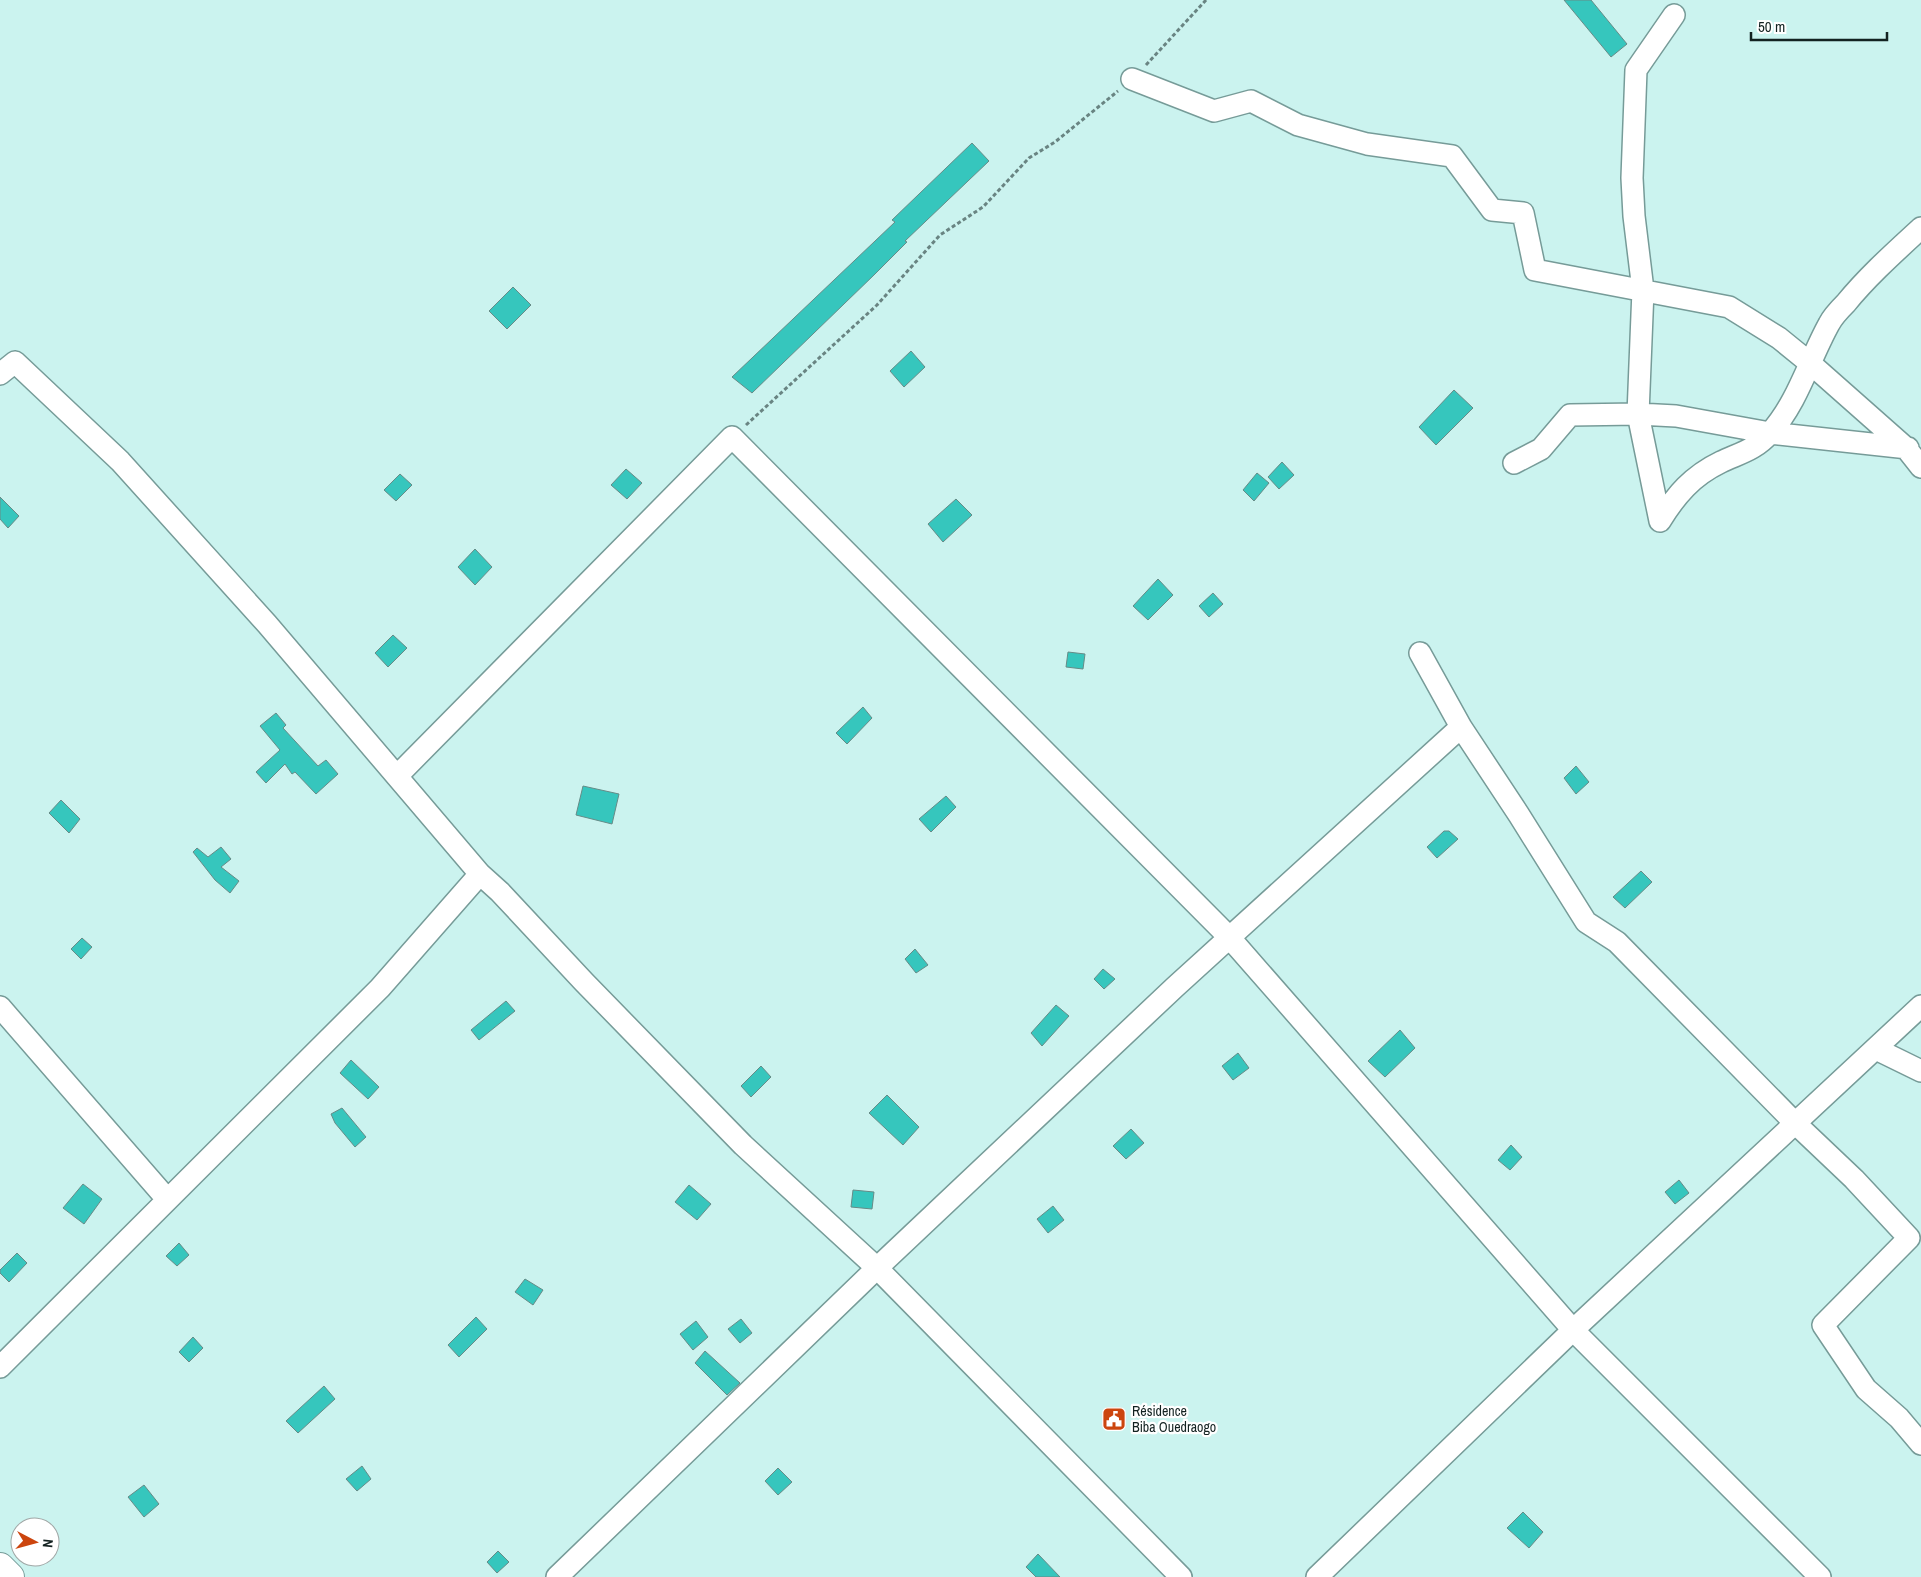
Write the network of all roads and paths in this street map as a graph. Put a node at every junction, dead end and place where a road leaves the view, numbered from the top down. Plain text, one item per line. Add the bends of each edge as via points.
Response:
1 (1206, 0) edge
2 (1674, 14) dead end
3 (1132, 80) junction
4 (1921, 228) edge
5 (1643, 290) junction
6 (1811, 364) junction
7 (0, 374) edge
8 (1638, 414) junction
9 (1770, 433) junction
10 (732, 437) junction
11 (1914, 448) edge
12 (1514, 463) dead end
13 (1921, 467) edge
14 (1420, 653) dead end
15 (1461, 727) junction
16 (397, 776) junction
17 (480, 874) junction
18 (1229, 937) junction
19 (1921, 1006) edge
20 (0, 1007) edge
21 (1876, 1049) junction
22 (1921, 1070) edge
23 (1795, 1123) junction
24 (168, 1199) junction
25 (877, 1268) junction
26 (1573, 1330) junction
27 (0, 1367) edge
28 (1921, 1444) edge
29 (0, 1567) edge
30 (558, 1576) edge
31 (10, 1577) edge
32 (1181, 1577) edge
33 (1318, 1577) edge
34 (1820, 1577) edge

1 - 3 path
2 - 5 street via 1636,70 1632,178
3 - 5 street via 1214,111 1251,101 1298,125 1367,144 1452,156 1492,210 1522,213 1535,270
3 - 10 path via 1056,142 1029,158 983,207 940,235 877,305
4 - 6 street via 1858,289 1830,322
5 - 6 street via 1729,307 1779,338
5 - 8 street
6 - 9 street
6 - 11 street
7 - 16 street via 15,362 120,461 267,624
8 - 9 street via 1676,416
8 - 9 street via 1660,522 1674,498 1694,478 1752,449
8 - 12 street via 1570,415 1541,448
9 - 11 street
10 - 16 street
10 - 18 street
11 - 13 street
14 - 15 street
15 - 18 street
15 - 23 street via 1586,922 1617,942
16 - 17 street
17 - 24 street via 380,988
17 - 25 street via 743,1145
18 - 25 street
18 - 26 street
19 - 21 street
20 - 24 street
21 - 22 street
21 - 23 street
23 - 26 street
23 - 28 street via 1909,1238 1822,1324 1866,1389 1899,1418
24 - 27 street
25 - 30 street
25 - 32 street
26 - 33 street
26 - 34 street
29 - 31 main road

